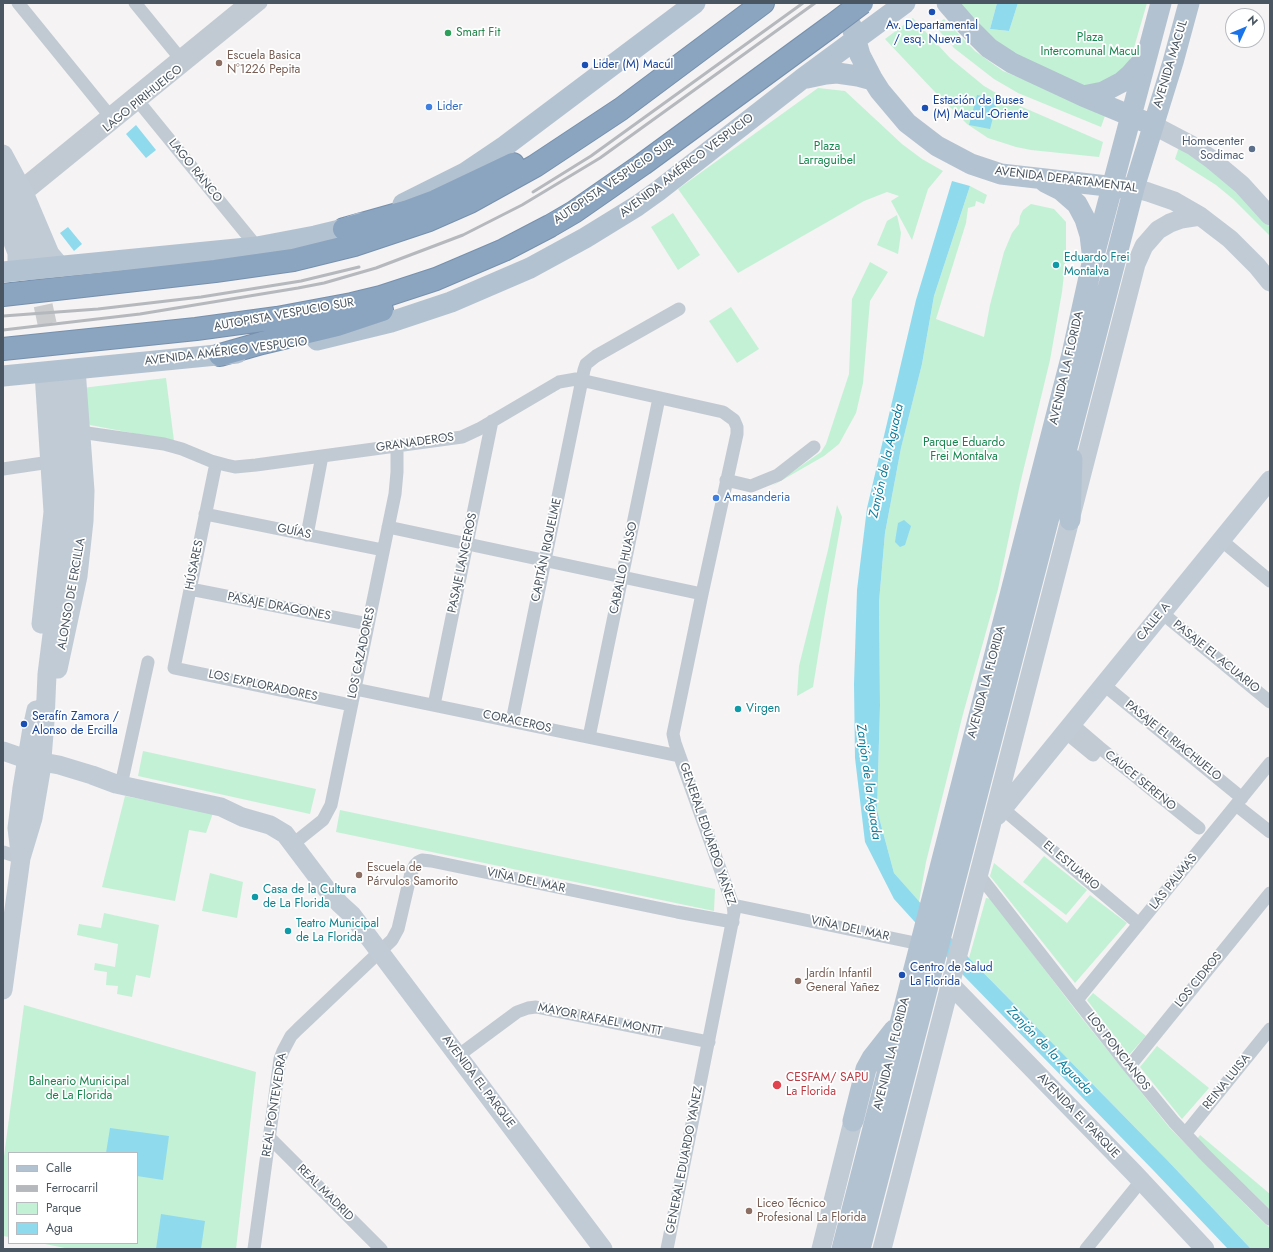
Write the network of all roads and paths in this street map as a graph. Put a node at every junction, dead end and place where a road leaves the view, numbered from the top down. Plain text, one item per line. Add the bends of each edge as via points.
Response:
1 (18, 3) edge
2 (135, 3) edge
3 (245, 3) edge
4 (261, 3) edge
5 (695, 3) edge
6 (763, 3) edge
7 (847, 3) edge
8 (862, 3) edge
9 (905, 3) edge
10 (947, 3) edge
11 (1160, 3) edge
12 (1189, 3) edge
13 (855, 40) junction
14 (1147, 56) junction
15 (182, 61) junction
16 (802, 79) junction
17 (873, 80) junction
18 (1083, 96) junction
19 (136, 98) junction
20 (621, 109) junction
21 (1131, 115) junction
22 (112, 118) junction
23 (1153, 125) junction
24 (3, 154) edge
25 (1035, 178) junction
26 (1111, 187) junction
27 (1134, 188) junction
28 (16, 189) edge
29 (3, 216) edge
30 (1200, 216) junction
31 (1270, 216) edge
32 (344, 229) junction
33 (257, 247) junction
34 (1092, 259) junction
35 (18, 267) edge
36 (61, 267) junction
37 (462, 268) junction
38 (1270, 282) edge
39 (3, 295) edge
40 (679, 309) dead end
41 (3, 349) edge
42 (220, 355) junction
43 (76, 369) junction
44 (3, 376) edge
45 (52, 378) junction
46 (582, 380) junction
47 (658, 398) junction
48 (1074, 418) junction
49 (734, 420) joint
50 (492, 421) junction
51 (80, 432) junction
52 (397, 446) junction
53 (814, 447) dead end
54 (322, 456) junction
55 (50, 462) junction
56 (216, 463) junction
57 (3, 469) edge
58 (726, 480) junction
59 (1270, 480) edge
60 (205, 514) junction
61 (1070, 520) junction
62 (388, 527) junction
63 (307, 535) junction
64 (1221, 540) junction
65 (467, 544) junction
66 (383, 550) junction
67 (545, 560) junction
68 (622, 577) junction
69 (1270, 581) edge
70 (190, 589) junction
71 (702, 594) junction
72 (1162, 613) junction
73 (368, 624) junction
74 (148, 662) dead end
75 (174, 668) joint
76 (1104, 685) junction
77 (355, 688) junction
78 (1270, 702) edge
79 (352, 705) junction
80 (434, 705) junction
81 (40, 718) junction
82 (512, 721) junction
83 (1068, 728) junction
84 (589, 737) junction
85 (3, 751) edge
86 (1011, 753) junction
87 (679, 756) junction
88 (1270, 763) edge
89 (36, 764) junction
90 (1039, 765) junction
91 (118, 785) junction
92 (1239, 801) junction
93 (998, 816) junction
94 (1198, 828) dead end
95 (1270, 832) edge
96 (298, 840) junction
97 (3, 852) edge
98 (21, 858) junction
99 (979, 875) junction
100 (1270, 893) edge
101 (733, 905) junction
102 (732, 922) junction
103 (1139, 924) junction
104 (6, 941) edge
105 (926, 944) junction
106 (380, 952) junction
107 (951, 979) junction
108 (3, 990) edge
109 (1077, 1000) junction
110 (901, 1019) junction
111 (1270, 1030) edge
112 (709, 1042) junction
113 (459, 1055) junction
114 (1129, 1067) junction
115 (852, 1121) joint
116 (1185, 1134) junction
117 (270, 1138) junction
118 (1141, 1181) junction
119 (1270, 1219) edge
120 (255, 1248) edge
121 (381, 1249) edge
122 (603, 1249) edge
123 (667, 1249) edge
124 (821, 1249) edge
125 (842, 1249) edge
126 (860, 1249) edge
127 (882, 1249) edge
128 (1086, 1249) edge
129 (1205, 1249) edge

1 - 22 street
2 - 15 street
3 - 15 street, LAGO PIRIHUEICO
4 - 15 street, LAGO PIRIHUEICO
5 - 32 main road via 505,146 465,173 398,207
6 - 20 highway
7 - 13 main road, AVENIDA DEPARTAMENTAL
8 - 37 highway, AUTOPISTA VESPUCIO SUR, bridge via 595,198 550,226
9 - 13 main road, AVENIDA AMÉRICO VESPUCIO
10 - 18 main road via 989,48 1012,63
11 - 14 main road, AVENIDA MACUL
12 - 23 main road, AVENIDA MACUL
13 - 16 main road, AVENIDA AMÉRICO VESPUCIO
13 - 17 main road, AVENIDA DEPARTAMENTAL
14 - 18 main road via 1122,82 1103,92
14 - 21 main road, AVENIDA MACUL
15 - 19 street, LAGO PIRIHUEICO
16 - 17 main road via 838,73
16 - 42 main road, AVENIDA AMÉRICO VESPUCIO via 637,206 530,268 451,302 391,322 323,339
17 - 25 main road, AVENIDA DEPARTAMENTAL via 897,112 937,146 971,164 991,171
18 - 21 main road
19 - 22 street, LAGO PIRIHUEICO
19 - 33 street, LAGO RANCO
20 - 32 highway via 541,151 435,201
20 - 39 highway via 535,166 486,194 429,220 354,245 293,260
21 - 23 main road
21 - 26 main road, AVENIDA LA FLORIDA
22 - 28 street, LAGO PIRIHUEICO
23 - 27 main road, AVENIDA LA FLORIDA
23 - 31 street via 1193,146 1211,159 1242,185
24 - 28 street
25 - 26 main road, AVENIDA DEPARTAMENTAL
25 - 34 main road via 1061,190 1082,211 1092,247
26 - 27 main road, AVENIDA DEPARTAMENTAL
26 - 34 main road, AVENIDA LA FLORIDA
27 - 30 street, AVENIDA DEPARTAMENTAL via 1162,196
27 - 48 main road, AVENIDA LA FLORIDA
28 - 35 street via 22,227
28 - 36 street via 50,254
29 - 35 street via 18,253
30 - 38 street, AVENIDA DEPARTAMENTAL via 1234,243
30 - 61 street via 1181,219 1163,227 1151,237 1139,255
32 - 33 main road
33 - 36 main road
34 - 105 main road, AVENIDA LA FLORIDA via 1072,354 931,900
35 - 36 main road
37 - 41 highway, AUTOPISTA VESPUCIO SUR via 381,297 322,311 196,329
37 - 42 highway via 436,286 375,313
40 - 46 street, CAPITÁN RIQUELME via 590,360
42 - 43 main road, AVENIDA AMÉRICO VESPUCIO
43 - 45 main road, AVENIDA AMÉRICO VESPUCIO
43 - 51 street, ALONSO DE ERCILLA
44 - 45 main road, AVENIDA AMÉRICO VESPUCIO
45 - 55 street, ALONSO DE ERCILLA
45 - 81 street, ALONSO DE ERCILLA via 68,509
46 - 47 street, GRANADEROS
46 - 50 street, GRANADEROS via 570,379 559,382
46 - 67 street, CAPITÁN RIQUELME
47 - 49 street, GRANADEROS via 723,412
47 - 68 street, CABALLO HUASO
48 - 61 main road
48 - 105 main road, AVENIDA LA FLORIDA via 946,915
49 - 58 street, GENERAL EDUARDO YAÑEZ via 737,434
50 - 52 street, GRANADEROS via 462,437
50 - 65 street, PASAJE LANCEROS
51 - 56 street, GRANADEROS via 164,444
51 - 81 street, ALONSO DE ERCILLA via 85,491 78,576 62,653
52 - 54 street, GRANADEROS
52 - 62 street, LOS CAZADORES via 397,482
53 - 58 street via 778,475 751,486
54 - 56 street, GRANADEROS via 243,466
54 - 63 street
55 - 57 street
55 - 81 street, ALONSO DE ERCILLA via 53,512 38,646
56 - 60 street, HÚSARES
58 - 71 street, GENERAL EDUARDO YAÑEZ
59 - 64 street, CALLE A
60 - 63 street, GUÍAS
60 - 70 street, HÚSARES
61 - 86 street
62 - 65 street
62 - 66 street, LOS CAZADORES
63 - 66 street, GUÍAS
64 - 69 street
64 - 72 street, CALLE A
65 - 67 street
65 - 80 street, PASAJE LANCEROS
66 - 73 street, LOS CAZADORES
67 - 68 street
67 - 82 street, CAPITÁN RIQUELME
68 - 71 street
68 - 84 street, CABALLO HUASO
70 - 73 street, PASAJE DRAGONES
70 - 75 street, HÚSARES
71 - 87 street, GENERAL EDUARDO YAÑEZ via 674,724 673,734
72 - 76 street, CALLE A
72 - 78 street, PASAJE EL ACUARIO
73 - 77 street, LOS CAZADORES
74 - 91 street
75 - 79 street, LOS EXPLORADORES
76 - 83 street, CALLE A
76 - 92 street, PASAJE EL RIACHUELO
77 - 79 street, LOS CAZADORES
77 - 80 street, CORACEROS
79 - 96 street, LOS CAZADORES via 330,809 323,820
80 - 82 street, CORACEROS
81 - 89 street, ALONSO DE ERCILLA
82 - 84 street, CORACEROS
83 - 90 street, CALLE A
83 - 94 street, CAUCE SERENO via 1093,755 1098,747
84 - 87 street, CORACEROS
85 - 89 street, AVENIDA EL PARQUE
86 - 90 street via 1021,764
86 - 93 street
87 - 101 street, GENERAL EDUARDO YAÑEZ
88 - 92 street, LAS PALMAS
89 - 91 street, AVENIDA EL PARQUE via 59,765
89 - 98 street, ALONSO DE ERCILLA via 18,828
90 - 93 street, CALLE A
91 - 96 street, AVENIDA EL PARQUE via 221,808 244,807 273,813 291,823
92 - 95 street, PASAJE EL RIACHUELO
92 - 103 street, LAS PALMAS
93 - 99 street
93 - 103 street, EL ESTUARIO
96 - 106 street, AVENIDA EL PARQUE via 338,886 352,915
97 - 98 street
98 - 104 street, ALONSO DE ERCILLA
99 - 107 street
99 - 109 street, LOS PONCIANOS
100 - 114 street, LOS CIDROS
101 - 102 street, GENERAL EDUARDO YAÑEZ
101 - 105 street, VIÑA DEL MAR
102 - 106 street, VIÑA DEL MAR via 426,860 418,862 412,869 398,929 392,940
102 - 112 street, GENERAL EDUARDO YAÑEZ
103 - 109 street, LAS PALMAS
104 - 108 street, ALONSO DE ERCILLA
105 - 110 main road, AVENIDA LA FLORIDA
105 - 126 main road, AVENIDA LA FLORIDA
106 - 113 street, AVENIDA EL PARQUE
106 - 117 street, REAL PONTEVEDRA via 286,1043 280,1059
107 - 118 street, AVENIDA EL PARQUE
107 - 127 street
109 - 114 street, LOS PONCIANOS
110 - 115 main road via 866,1069
110 - 125 main road, AVENIDA LA FLORIDA
111 - 116 street, REINA LUISA
112 - 113 street, MAYOR RAFAEL MONTT via 536,1007 517,1012
112 - 123 street, GENERAL EDUARDO YAÑEZ
113 - 122 street, AVENIDA EL PARQUE
114 - 116 street, LOS PONCIANOS
115 - 124 street
116 - 119 street, LOS PONCIANOS
117 - 120 street, REAL PONTEVEDRA
117 - 121 street, REAL MADRID
118 - 128 street
118 - 129 street, AVENIDA EL PARQUE

